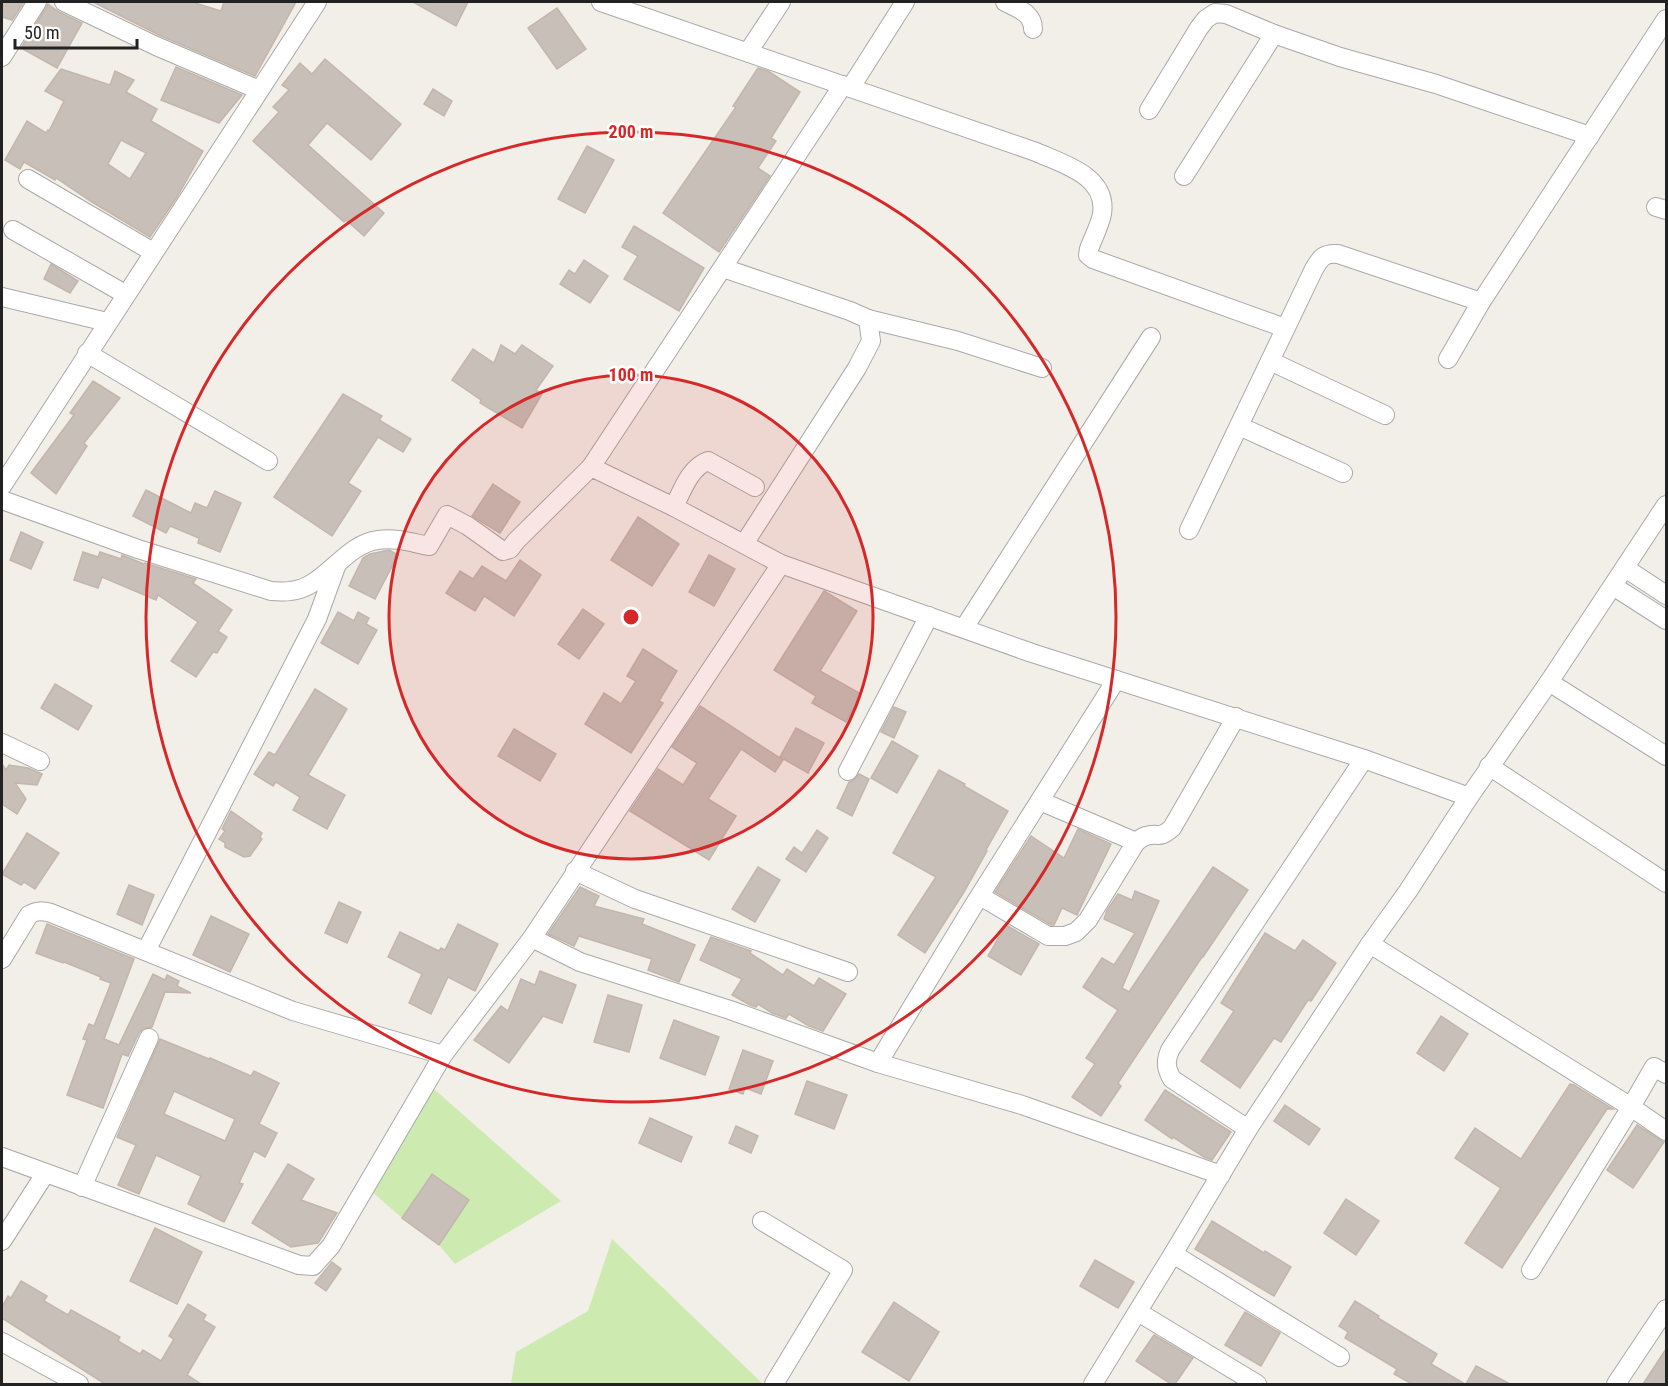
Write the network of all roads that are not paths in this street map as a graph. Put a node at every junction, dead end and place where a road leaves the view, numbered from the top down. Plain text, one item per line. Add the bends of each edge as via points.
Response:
1 (36, 2) edge
2 (64, 2) edge
3 (601, 2) edge
4 (781, 2) edge
5 (906, 2) edge
6 (1005, 2) edge
7 (314, 3) edge
8 (1666, 19) edge
9 (1033, 29) dead end
10 (1274, 34) junction
11 (748, 52) junction
12 (2, 57) edge
13 (847, 86) junction
14 (259, 90) junction
15 (1149, 110) dead end
16 (1590, 136) junction
17 (1184, 177) dead end
18 (28, 180) dead end
19 (13, 230) dead end
20 (153, 252) junction
21 (723, 268) junction
22 (125, 294) junction
23 (2, 297) edge
24 (1481, 302) junction
25 (868, 319) junction
26 (107, 322) junction
27 (1286, 328) junction
28 (1151, 337) dead end
29 (87, 353) junction
30 (1448, 359) dead end
31 (1270, 361) junction
32 (1042, 368) dead end
33 (1385, 416) dead end
34 (1239, 426) junction
35 (268, 461) dead end
36 (591, 467) junction
37 (1343, 473) dead end
38 (2, 486) edge
39 (755, 487) dead end
40 (2, 500) edge
41 (1666, 505) edge
42 (674, 507) junction
43 (1189, 530) dead end
44 (744, 544) junction
45 (337, 564) junction
46 (781, 564) junction
47 (1625, 568) junction
48 (1614, 586) junction
49 (1666, 595) edge
50 (929, 616) junction
51 (1666, 620) edge
52 (964, 628) junction
53 (1116, 680) junction
54 (1549, 682) junction
55 (1236, 717) junction
56 (2, 743) edge
57 (1666, 756) edge
58 (1364, 759) junction
59 (40, 761) dead end
60 (1490, 766) junction
61 (848, 771) dead end
62 (1469, 797) junction
63 (1040, 801) junction
64 (1136, 842) junction
65 (575, 871) junction
66 (1666, 883) edge
67 (980, 896) junction
68 (532, 938) junction
69 (1370, 944) junction
70 (146, 951) junction
71 (2, 959) edge
72 (848, 972) dead end
73 (150, 1038) dead end
74 (443, 1055) junction
75 (878, 1063) junction
76 (1666, 1074) edge
77 (1631, 1107) junction
78 (1248, 1129) junction
79 (1666, 1131) edge
80 (2, 1157) edge
81 (45, 1174) junction
82 (1221, 1175) junction
83 (82, 1187) junction
84 (762, 1221) dead end
85 (2, 1241) edge
86 (1173, 1254) junction
87 (1531, 1270) dead end
88 (1666, 1309) edge
89 (1138, 1312) junction
90 (2, 1342) edge
91 (1340, 1357) dead end
92 (80, 1384) edge
93 (774, 1384) edge
94 (1093, 1384) edge
95 (1257, 1384) edge
96 (1616, 1384) edge

1 - 12 street
2 - 14 street
3 - 11 street
4 - 11 street
5 - 13 street
6 - 9 street via 1029,15
7 - 14 street
8 - 16 street
10 - 15 street via 1215,13 1199,28
10 - 16 street
10 - 17 street
11 - 13 street
13 - 21 street
13 - 27 street via 1036,152 1079,171 1101,196 1102,213 1088,255
14 - 20 street
16 - 24 street
18 - 20 street
19 - 22 street
20 - 22 street
21 - 25 street
21 - 36 street
22 - 26 street
23 - 26 street
24 - 27 street via 1329,253 1314,269
24 - 30 street
25 - 32 street via 958,341
25 - 44 street via 871,341 857,368
26 - 29 street
27 - 31 street
28 - 52 street
29 - 35 street
29 - 38 street
31 - 33 street
31 - 34 street
34 - 37 street
34 - 43 street
36 - 42 street
36 - 45 street via 510,549 502,550 447,515 429,546 376,540 361,545
39 - 42 street via 708,460 694,470
40 - 45 street via 271,591 291,591 311,583
41 - 47 street
42 - 44 street
44 - 46 street
45 - 70 street via 317,619
46 - 50 street
46 - 65 street
47 - 48 street
47 - 49 street
48 - 51 street
48 - 54 street
50 - 52 street
50 - 61 street
52 - 53 street
53 - 55 street
53 - 63 street
54 - 57 street
54 - 60 street
55 - 58 street
55 - 64 street via 1172,828
56 - 59 street
58 - 62 street
58 - 78 street via 1166,1061 1172,1079
60 - 62 street
60 - 66 street
62 - 69 street
63 - 64 street
63 - 67 street
64 - 67 street via 1088,920 1065,936 1048,936
65 - 68 street
65 - 72 street via 635,899
67 - 75 street
68 - 74 street
68 - 75 street via 580,962
69 - 77 street
69 - 78 street
70 - 71 street via 40,910 29,915
70 - 74 street via 293,1011
73 - 83 street
74 - 83 street via 331,1246 314,1266 299,1265
75 - 82 street via 1022,1105
76 - 77 street via 1654,1067
77 - 79 street
77 - 87 street
78 - 82 street
80 - 81 street
81 - 83 street
81 - 85 street
82 - 86 street
84 - 93 street via 843,1270
86 - 89 street
86 - 91 street
88 - 96 street
89 - 94 street
89 - 95 street
90 - 92 street

